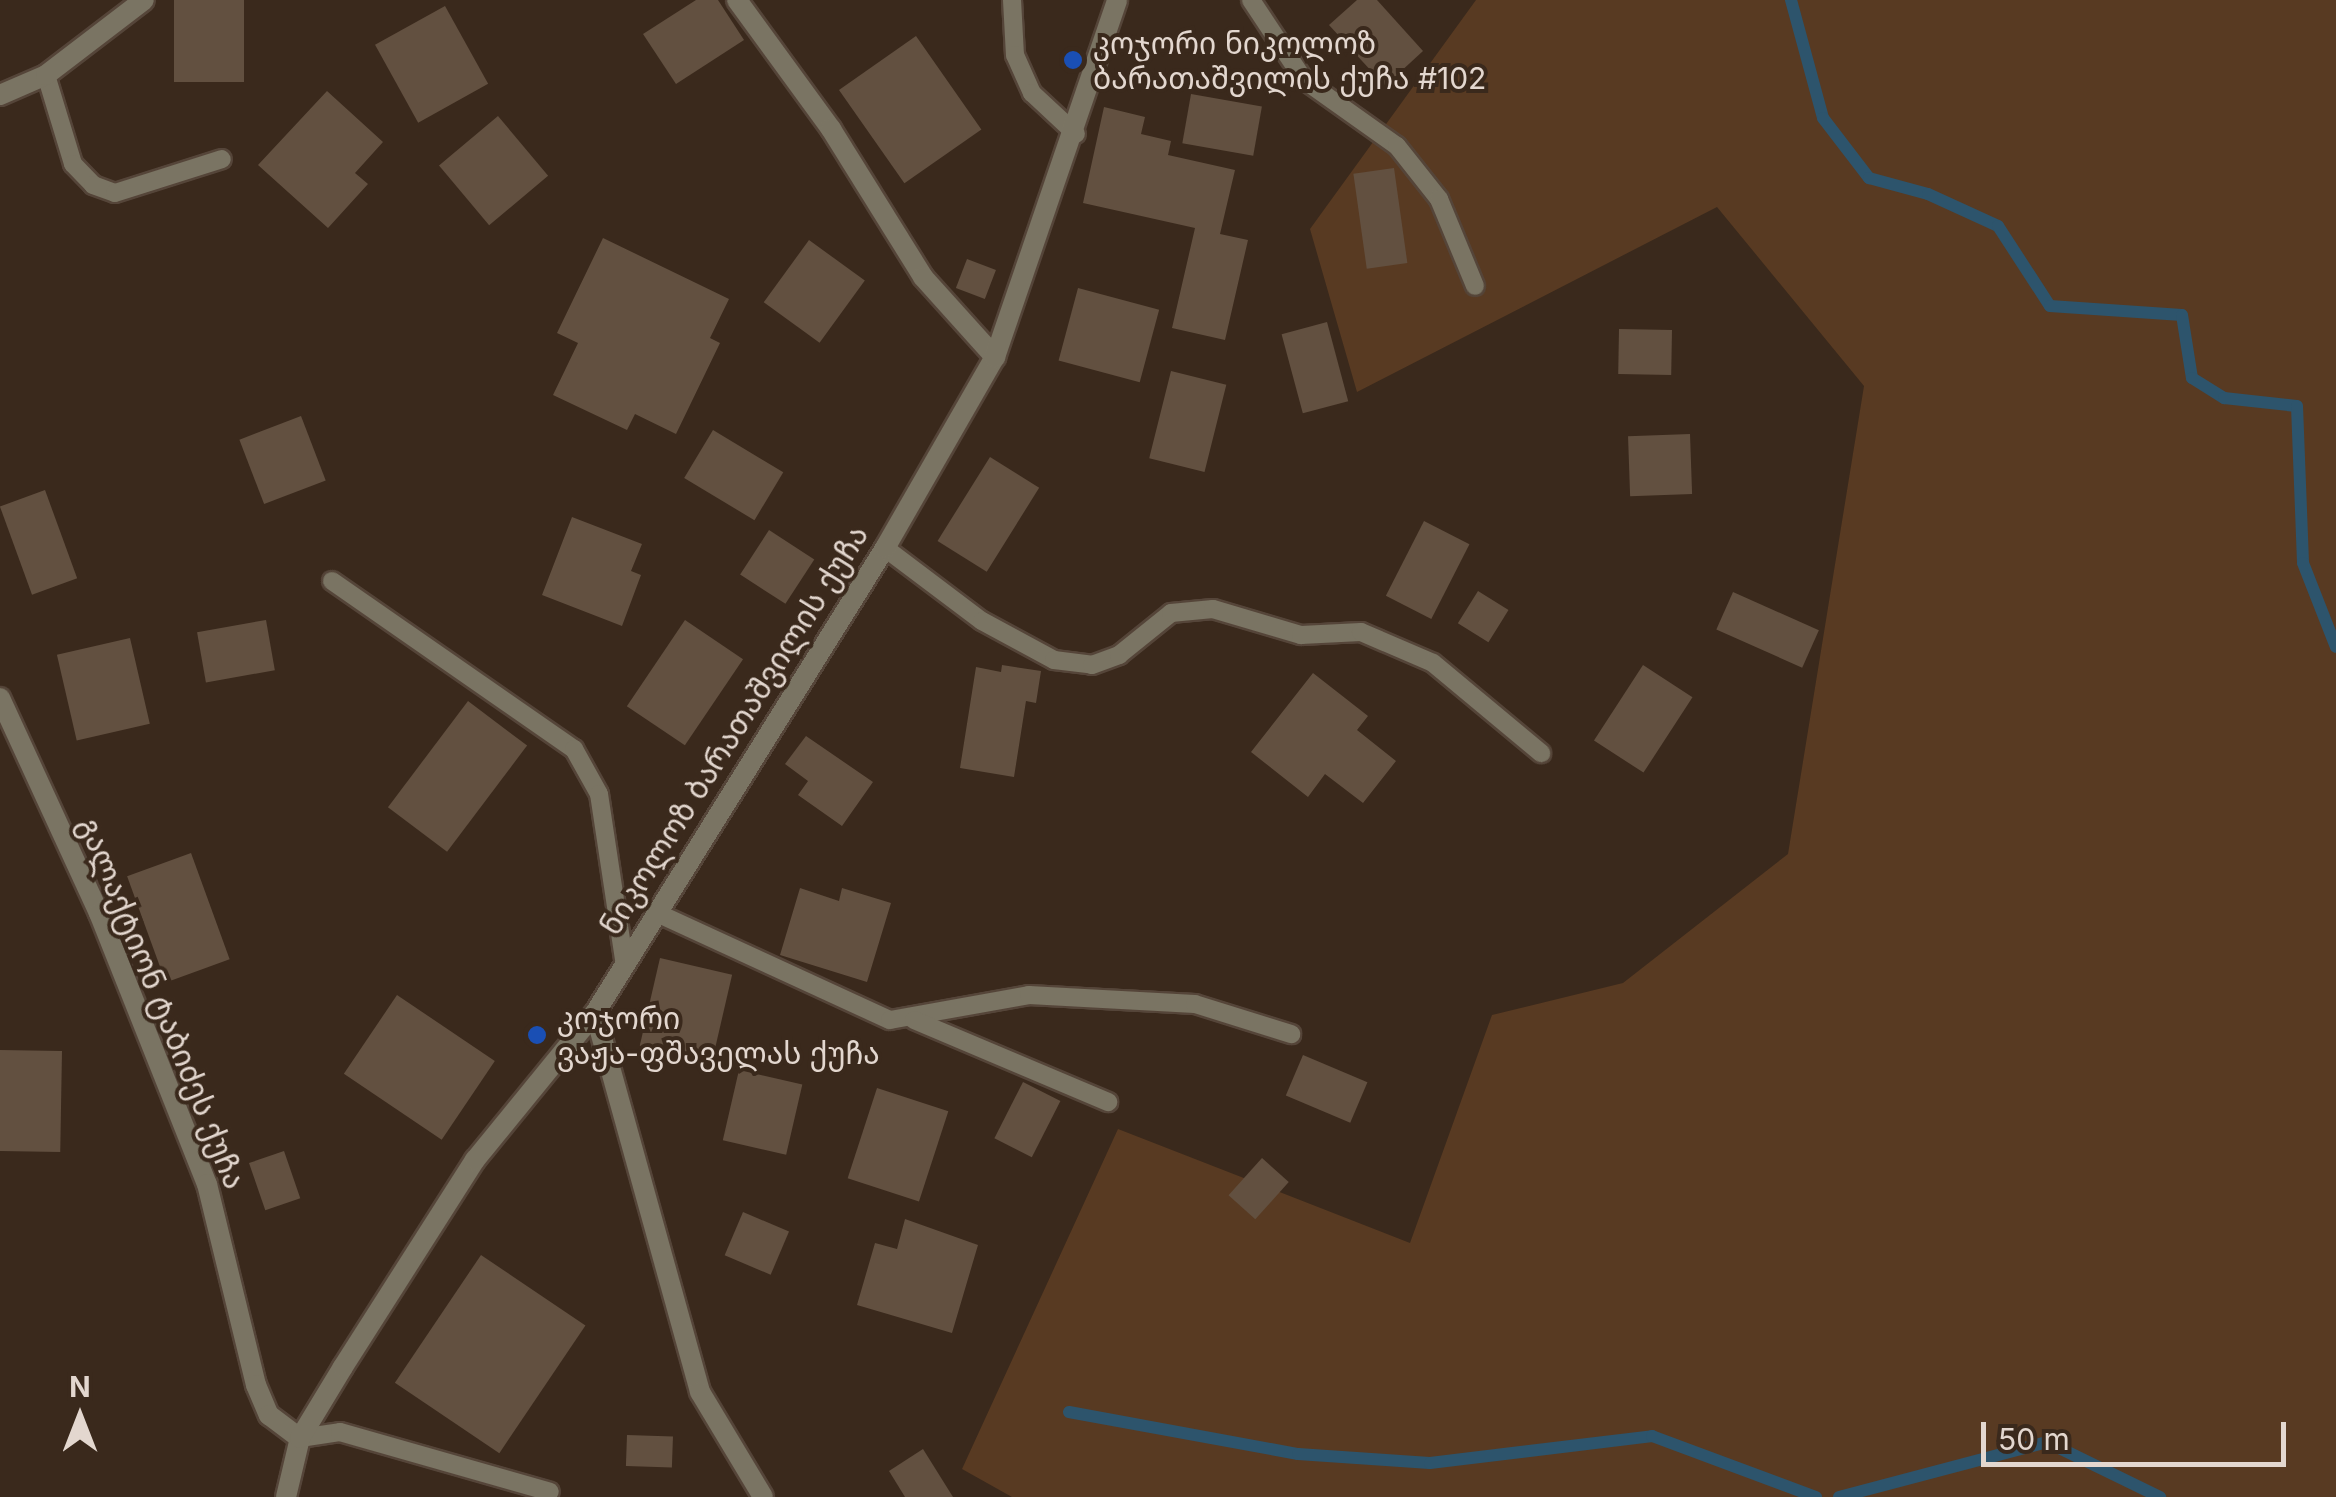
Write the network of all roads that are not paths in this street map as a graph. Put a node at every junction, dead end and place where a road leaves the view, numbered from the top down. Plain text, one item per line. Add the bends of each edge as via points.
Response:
1 (144, 0) edge
2 (736, 0) edge
3 (1012, 0) edge
4 (1116, 0) edge
5 (1252, 0) edge
6 (46, 75) junction
7 (0, 96) edge
8 (1076, 134) junction
9 (222, 159) dead end
10 (1475, 286) dead end
11 (996, 357) junction
12 (885, 548) junction
13 (332, 581) dead end
14 (0, 698) edge
15 (1540, 753) dead end
16 (658, 914) junction
17 (624, 959) junction
18 (595, 1013) junction
19 (913, 1020) junction
20 (1291, 1034) dead end
21 (1108, 1102) dead end
22 (300, 1438) junction
23 (550, 1492) dead end
24 (286, 1497) edge
25 (763, 1497) edge

1 - 6 street
2 - 11 street via 831,129 924,277
3 - 8 lane via 1015,55 1032,92
4 - 8 street, ნიკოლოზ ბარათაშვილის ქუჩა
5 - 10 lane via 1304,80 1397,146 1439,199
6 - 7 street
6 - 9 lane via 73,164 92,185 115,193
8 - 11 street, ნიკოლოზ ბარათაშვილის ქუჩა
11 - 12 street, ნიკოლოზ ბარათაშვილის ქუჩა
12 - 15 lane via 982,621 1054,660 1092,665 1119,655 1171,613 1199,610 1301,635 1361,632 1433,663
12 - 16 street, ნიკოლოზ ბარათაშვილის ქუჩა
13 - 17 lane via 574,749 599,794
14 - 22 street, გალაქტიონ ტაბიძეს ქუჩა via 99,914 206,1184 256,1385 269,1415
16 - 17 street, ნიკოლოზ ბარათაშვილის ქუჩა
16 - 19 lane via 856,1010
17 - 18 street, ნიკოლოზ ბარათაშვილის ქუჩა
18 - 22 street, ნიკოლოზ ბარათაშვილის ქუჩა via 474,1160
18 - 25 street via 700,1392
19 - 20 lane via 1030,995 1195,1004
19 - 21 lane
22 - 23 lane via 340,1432
22 - 24 street, ნიკოლოზ ბარათაშვილის ქუჩა

